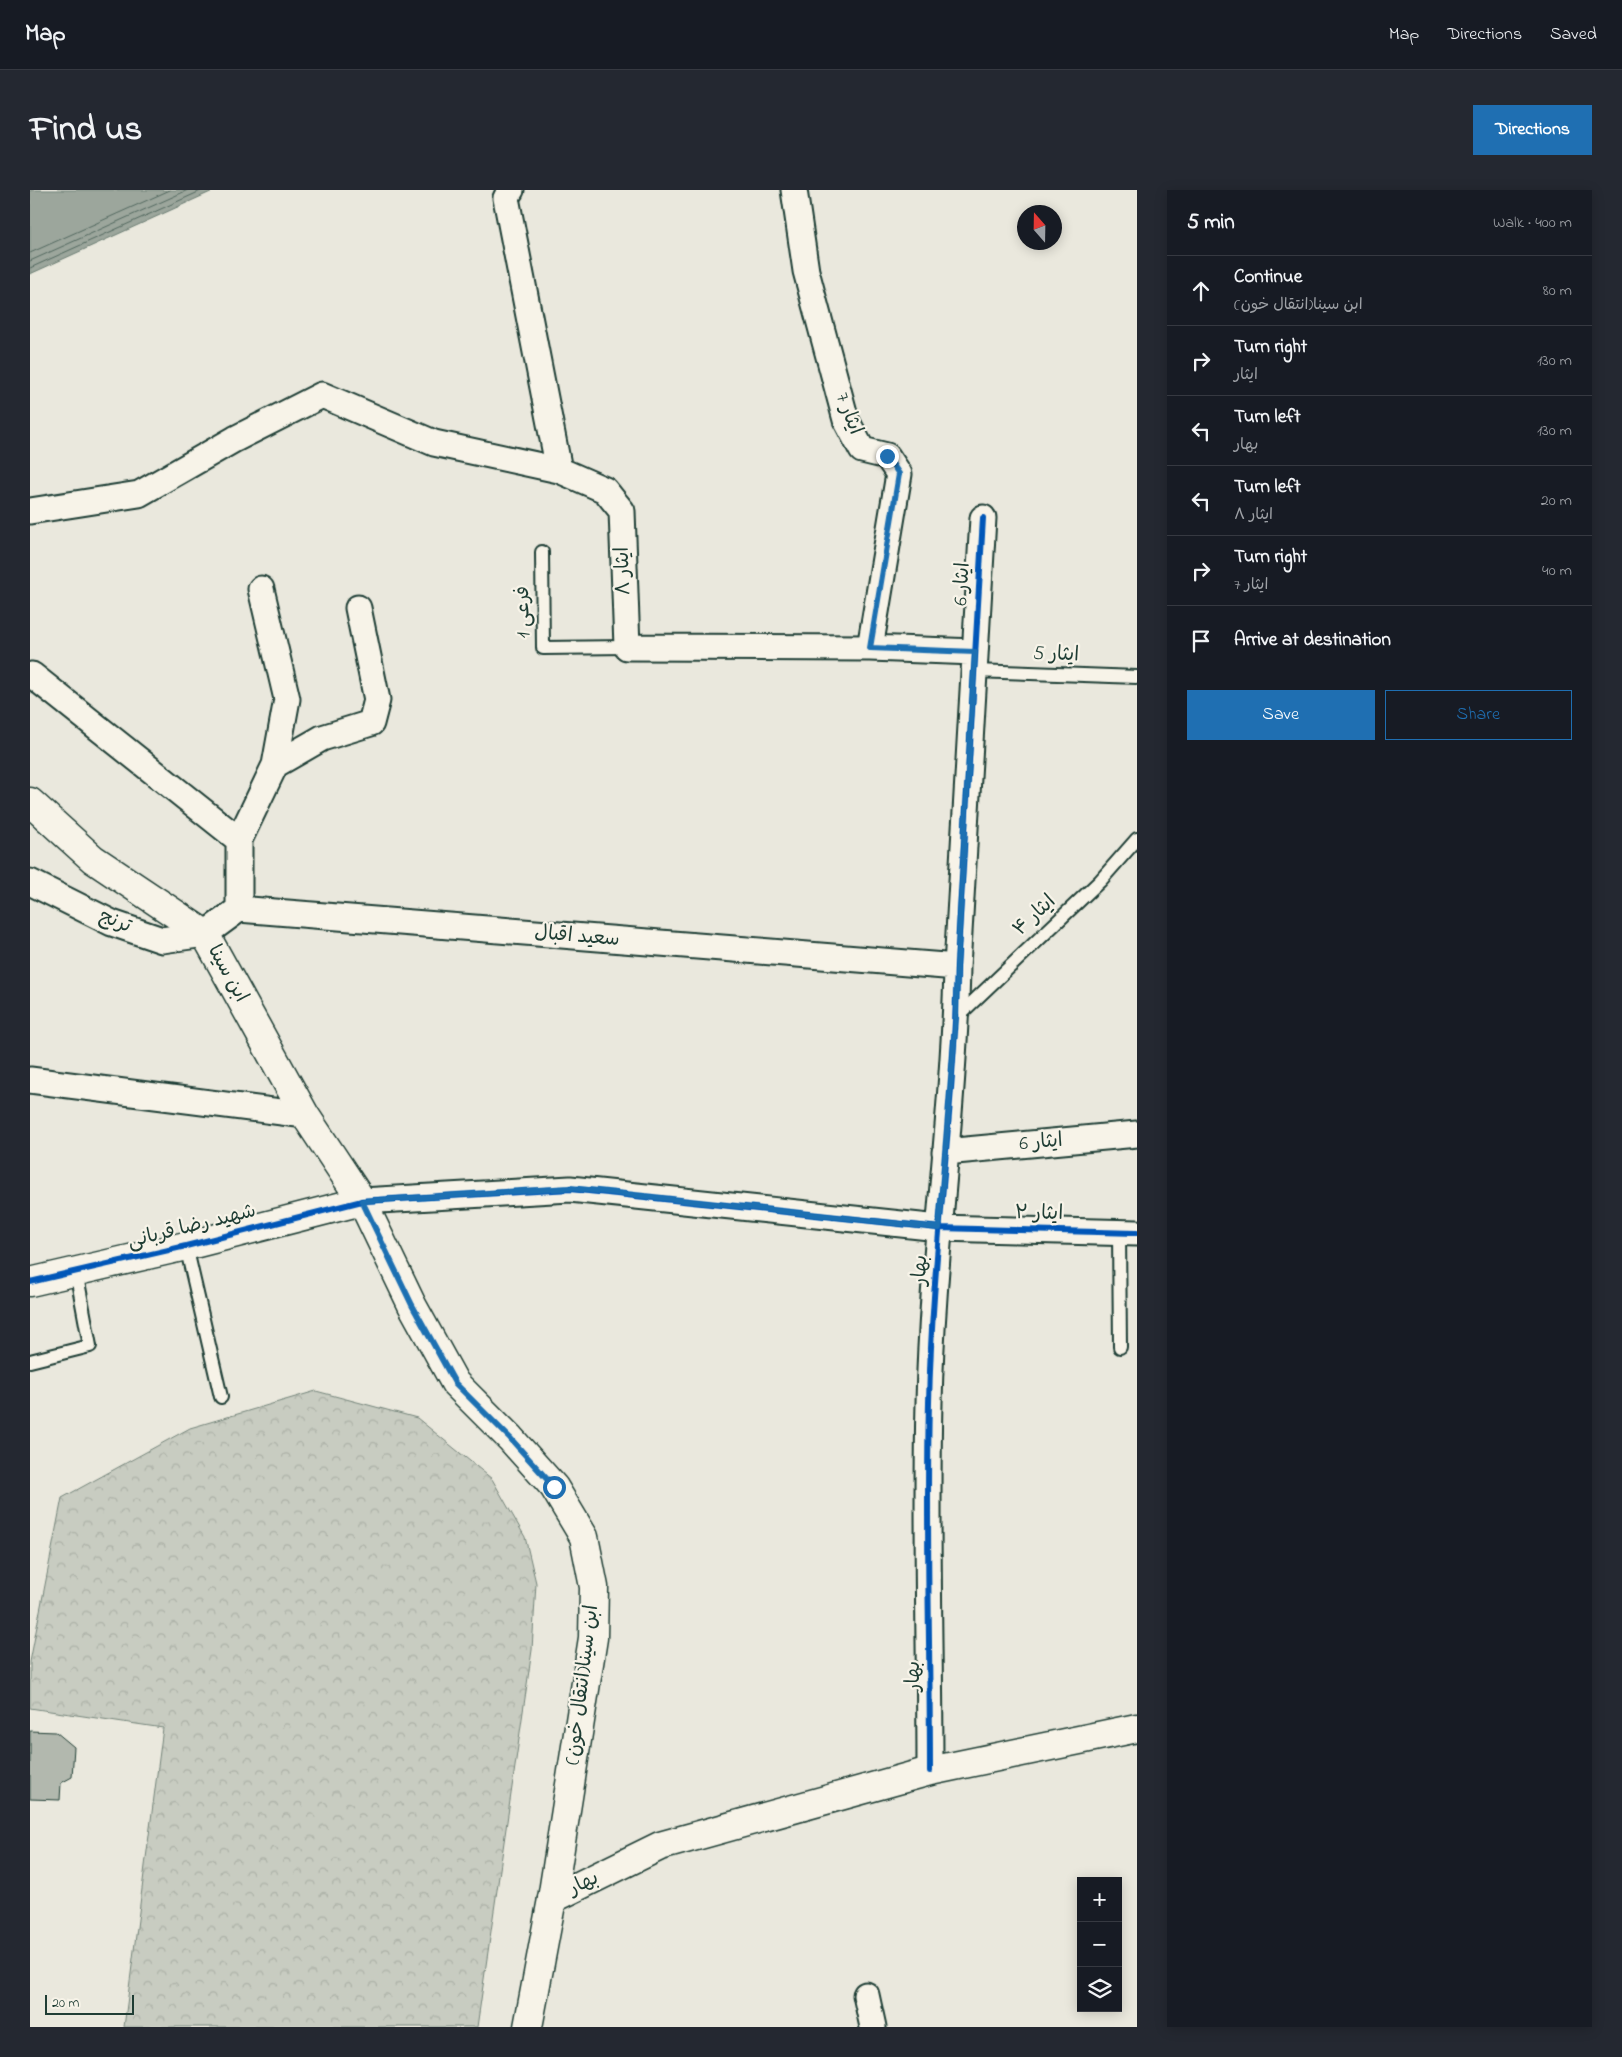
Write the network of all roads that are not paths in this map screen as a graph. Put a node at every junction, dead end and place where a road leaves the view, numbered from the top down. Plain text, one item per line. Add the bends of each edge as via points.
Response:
1 (511, 190) edge
2 (794, 190) edge
3 (559, 470) junction
4 (30, 511) edge
5 (983, 518) dead end
6 (542, 552) dead end
7 (261, 589) dead end
8 (358, 608) dead end
9 (627, 648) junction
10 (870, 648) junction
11 (975, 662) junction
12 (32, 675) dead end
13 (1137, 677) edge
14 (275, 765) junction
15 (30, 802) edge
16 (1137, 839) edge
17 (239, 840) junction
18 (30, 882) edge
19 (239, 909) junction
20 (205, 934) junction
21 (957, 967) junction
22 (956, 1018) junction
23 (30, 1080) edge
24 (305, 1115) junction
25 (1137, 1134) edge
26 (944, 1152) junction
27 (362, 1201) junction
28 (939, 1228) junction
29 (1128, 1232) edge
30 (186, 1246) junction
31 (76, 1271) junction
32 (30, 1282) edge
33 (1120, 1347) dead end
34 (30, 1360) edge
35 (221, 1397) dead end
36 (1137, 1728) edge
37 (930, 1770) junction
38 (552, 1899) junction
39 (866, 1995) dead end
40 (528, 2027) edge
41 (873, 2027) edge

1 - 3 street via 506,198
2 - 10 street, ایثار 7 via 806,271 846,420 862,450 887,456 899,474
3 - 4 street, ایثار ۸ via 434,442 322,395 235,439 139,494
3 - 9 street, ایثار ۸ via 606,490 622,511
5 - 11 street, ایثار 6
6 - 9 lane, فرعی 1 via 544,648
7 - 14 street via 287,699
8 - 14 street via 377,700 372,723 322,738
9 - 10 street
10 - 11 street
11 - 13 lane, ایثار 5
11 - 21 street, بهار
12 - 17 street
14 - 17 street
15 - 20 main road, ابن سینا via 92,859
16 - 22 lane, ایثار ۴ via 1100,881
17 - 19 street
18 - 20 street, ترنج via 112,923 162,940
19 - 20 street
19 - 21 street, سعید اقبال
20 - 24 main road, ابن سینا
21 - 22 street, بهار
22 - 26 street, بهار
23 - 24 street
24 - 27 main road, ابن سینا
25 - 26 street, ایثار 6
26 - 28 street, بهار
27 - 28 street, ایثار ۲ via 570,1188
27 - 30 main road, شهید رضا قربانی
27 - 38 main road, ابن سینا(انتقال خون) via 412,1305 455,1383 554,1487 584,1537 594,1587 593,1638
28 - 29 street, ایثار ۲
28 - 37 street, بهار via 929,1402
29 - 33 lane
30 - 31 main road, شهید رضا قربانی
30 - 35 lane
31 - 32 main road, شهید رضا قربانی
31 - 34 lane via 90,1346
36 - 37 main road, بهار
37 - 38 main road, بهار via 660,1846
38 - 40 main road, ابن سینا(انتقال خون)
39 - 41 street

